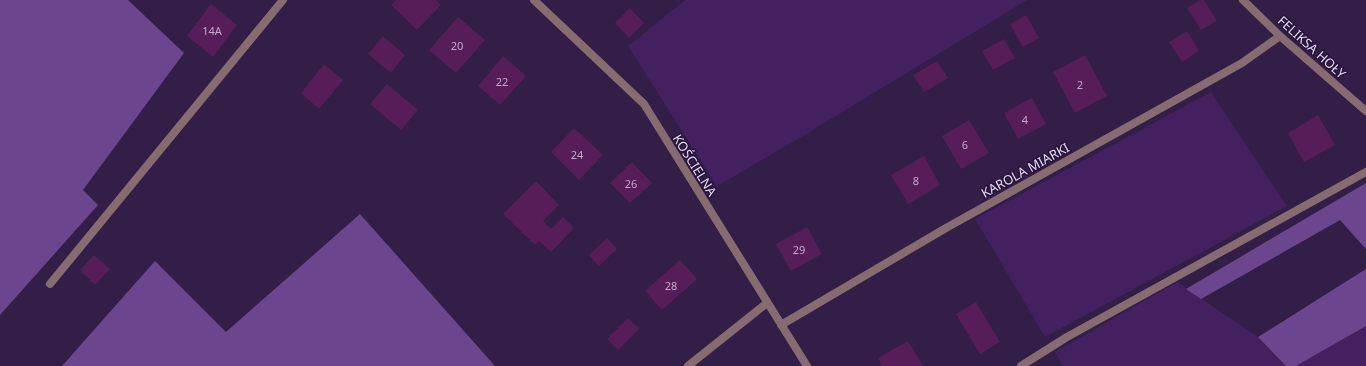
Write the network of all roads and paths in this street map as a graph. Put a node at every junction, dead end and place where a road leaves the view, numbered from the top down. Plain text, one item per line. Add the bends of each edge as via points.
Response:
1 (283, 0) edge
2 (534, 0) edge
3 (1243, 0) edge
4 (1280, 36) junction
5 (1366, 111) edge
6 (1366, 172) edge
7 (50, 284) dead end
8 (767, 303) junction
9 (781, 325) junction
10 (688, 366) edge
11 (807, 366) edge
12 (1021, 366) edge

1 - 7 street
2 - 8 street, KOŚCIELNA via 644,104
3 - 4 street, FELIKSA HOŁY
4 - 5 street, FELIKSA HOŁY
4 - 9 street, KAROLA MIARKI via 1242,63 1180,100 966,216
6 - 12 street via 1074,333
8 - 9 street, KOŚCIELNA
8 - 10 street
9 - 11 street, KOŚCIELNA

